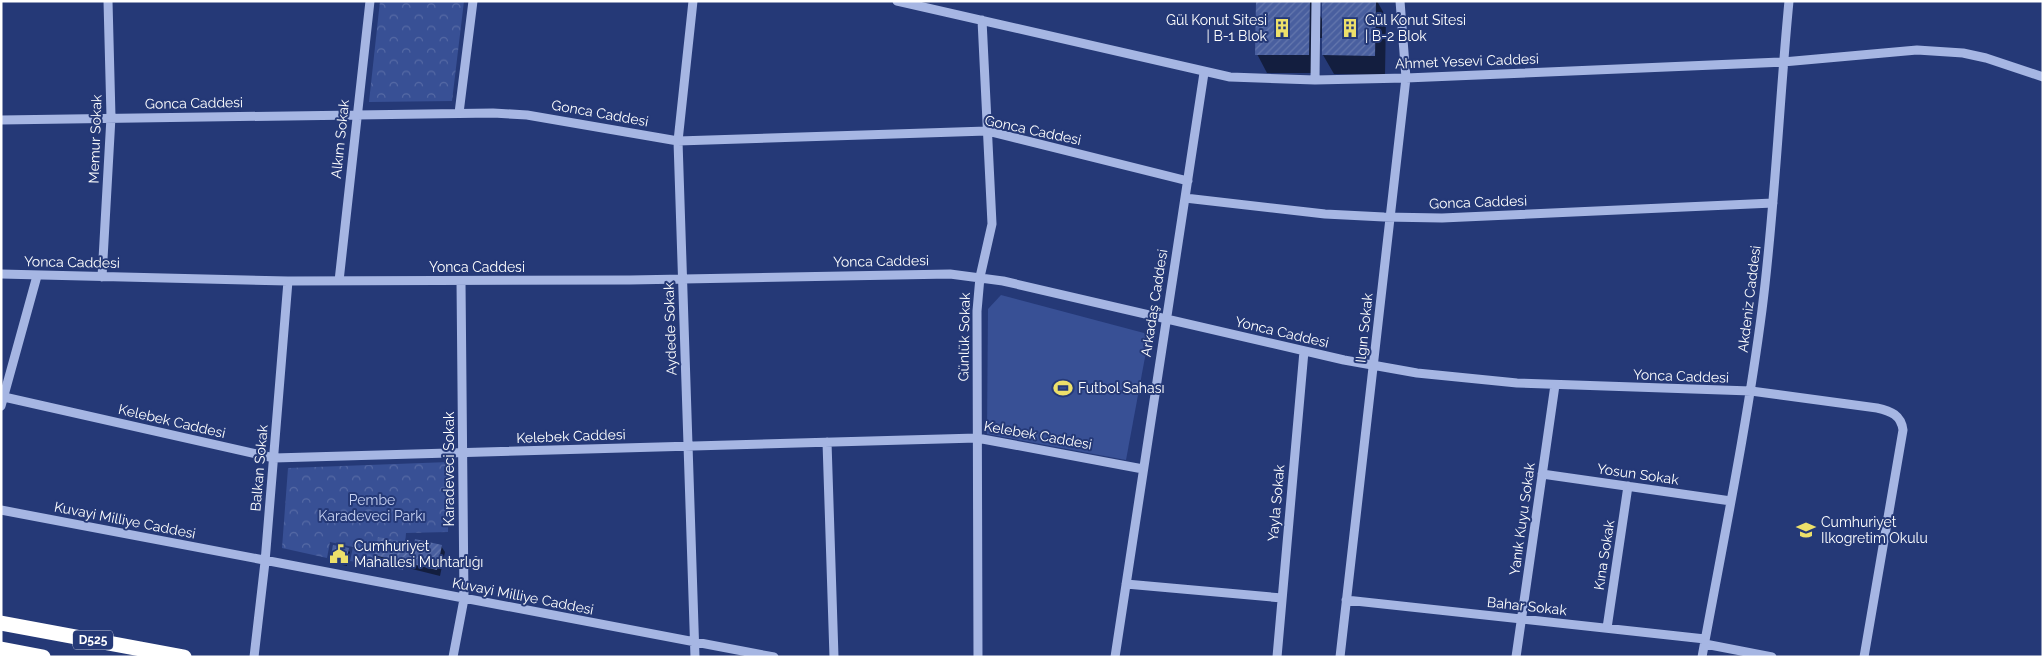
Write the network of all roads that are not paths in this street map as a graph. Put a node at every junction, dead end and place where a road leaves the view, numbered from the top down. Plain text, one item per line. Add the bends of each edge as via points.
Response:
1 (108, 1) edge
2 (370, 1) edge
3 (473, 1) edge
4 (693, 1) edge
5 (896, 1) edge
6 (1316, 1) edge
7 (1400, 1) edge
8 (1789, 1) edge
9 (982, 20) junction
10 (1783, 62) junction
11 (1204, 73) junction
12 (2043, 77) edge
13 (1406, 78) junction
14 (1314, 80) junction
15 (459, 113) junction
16 (357, 115) junction
17 (110, 117) junction
18 (1, 120) edge
19 (988, 131) junction
20 (678, 141) junction
21 (1188, 181) junction
22 (1185, 198) junction
23 (1773, 203) junction
24 (1390, 216) junction
25 (1, 274) edge
26 (37, 276) junction
27 (102, 277) junction
28 (980, 277) junction
29 (682, 279) junction
30 (461, 280) junction
31 (288, 281) junction
32 (339, 281) junction
33 (1166, 319) junction
34 (1304, 351) junction
35 (1373, 366) junction
36 (1555, 385) junction
37 (1751, 391) junction
38 (2, 402) edge
39 (977, 438) junction
40 (827, 442) junction
41 (688, 446) junction
42 (464, 452) junction
43 (274, 458) junction
44 (1143, 469) junction
45 (1542, 474) junction
46 (1628, 486) junction
47 (1731, 501) junction
48 (1, 510) edge
49 (266, 562) junction
50 (1126, 584) junction
51 (1282, 598) junction
52 (464, 599) junction
53 (1346, 600) junction
54 (1521, 619) junction
55 (1, 623) edge
56 (1606, 628) junction
57 (1705, 641) junction
58 (694, 642) junction
59 (1, 649) edge
60 (43, 657) edge
61 (184, 657) edge
62 (254, 657) edge
63 (452, 657) edge
64 (695, 657) edge
65 (774, 657) edge
66 (834, 657) edge
67 (978, 657) edge
68 (1116, 657) edge
69 (1277, 657) edge
70 (1340, 657) edge
71 (1516, 657) edge
72 (1702, 657) edge
73 (1772, 657) edge
74 (1864, 657) edge

1 - 17 street, Memur Sokak
2 - 16 street, Alkım Sokak
3 - 15 street
4 - 20 street, Aydede Sokak
5 - 9 street, Ahmet Yesevi Caddesi
6 - 14 street
7 - 13 street, Ilgın Sokak
8 - 10 street, Akdeniz Caddesi
9 - 11 street, Ahmet Yesevi Caddesi
9 - 19 street, Günlük Sokak
10 - 12 street, Ahmet Yesevi Caddesi via 1893,51 1940,51 1986,58
10 - 13 street, Ahmet Yesevi Caddesi
10 - 23 street, Akdeniz Caddesi
11 - 14 street, Ahmet Yesevi Caddesi
11 - 21 street, Arkadaş Caddesi
13 - 14 street, Ahmet Yesevi Caddesi
13 - 24 street, Ilgın Sokak
15 - 16 street, Gonca Caddesi
15 - 20 street, Gonca Caddesi via 527,115
16 - 17 street, Gonca Caddesi
16 - 32 street, Alkım Sokak
17 - 18 street, Gonca Caddesi
17 - 27 street, Memur Sokak
19 - 20 street, Gonca Caddesi
19 - 21 street, Gonca Caddesi
19 - 28 street, Günlük Sokak via 992,224
20 - 29 street, Aydede Sokak
21 - 22 street, Arkadaş Caddesi
22 - 24 street, Gonca Caddesi via 1325,214
22 - 33 street, Arkadaş Caddesi
23 - 24 street, Gonca Caddesi via 1442,218
23 - 37 street, Akdeniz Caddesi
24 - 35 street, Ilgın Sokak
25 - 26 street, Yonca Caddesi
26 - 27 street, Yonca Caddesi
26 - 38 street
27 - 31 street, Yonca Caddesi
28 - 29 street, Yonca Caddesi via 914,274
28 - 33 street, Yonca Caddesi
28 - 39 street, Günlük Sokak
29 - 30 street, Yonca Caddesi
29 - 41 street, Aydede Sokak
30 - 32 street, Yonca Caddesi
30 - 42 street, Karadeveci Sokak
31 - 32 street, Yonca Caddesi
31 - 43 street, Balkan Sokak
33 - 34 street, Yonca Caddesi
33 - 44 street, Arkadaş Caddesi
34 - 35 street, Yonca Caddesi
34 - 51 street, Yayla Sokak
35 - 36 street, Yonca Caddesi via 1473,380
35 - 53 street, Ilgın Sokak
36 - 37 street, Yonca Caddesi
36 - 45 street, Yanık Kuyu Sokak
37 - 47 street, Akdeniz Caddesi
37 - 74 street, Yonca Caddesi via 1886,410 1893,412 1902,422 1902,438
38 - 43 street, Kelebek Caddesi
39 - 40 street, Kelebek Caddesi
39 - 44 street, Kelebek Caddesi
39 - 67 street, Günlük Sokak
40 - 41 street, Kelebek Caddesi
40 - 66 street
41 - 42 street, Kelebek Caddesi
41 - 58 street, Aydede Sokak
42 - 43 street, Kelebek Caddesi
42 - 52 street, Karadeveci Sokak
43 - 49 street, Balkan Sokak
44 - 50 street, Arkadaş Caddesi
45 - 46 street, Yosun Sokak
45 - 54 street, Yanık Kuyu Sokak
46 - 47 street, Yosun Sokak
46 - 56 street, Kına Sokak
47 - 57 street, Akdeniz Caddesi
48 - 49 street, Kuvayi Milliye Caddesi
49 - 52 street, Kuvayi Milliye Caddesi
49 - 62 street, Balkan Sokak
50 - 51 street
50 - 68 street, Arkadaş Caddesi
51 - 69 street, Yayla Sokak
52 - 58 street, Kuvayi Milliye Caddesi
52 - 63 street, Karadeveci Sokak
53 - 54 street, Bahar Sokak
53 - 70 street, Ilgın Sokak
54 - 56 street, Bahar Sokak
54 - 71 street, Yanık Kuyu Sokak
55 - 61 highway, D525
56 - 57 street, Bahar Sokak
57 - 72 street, Akdeniz Caddesi
57 - 73 street, Bahar Sokak
58 - 64 street, Aydede Sokak
58 - 65 street, Kuvayi Milliye Caddesi
59 - 60 highway

